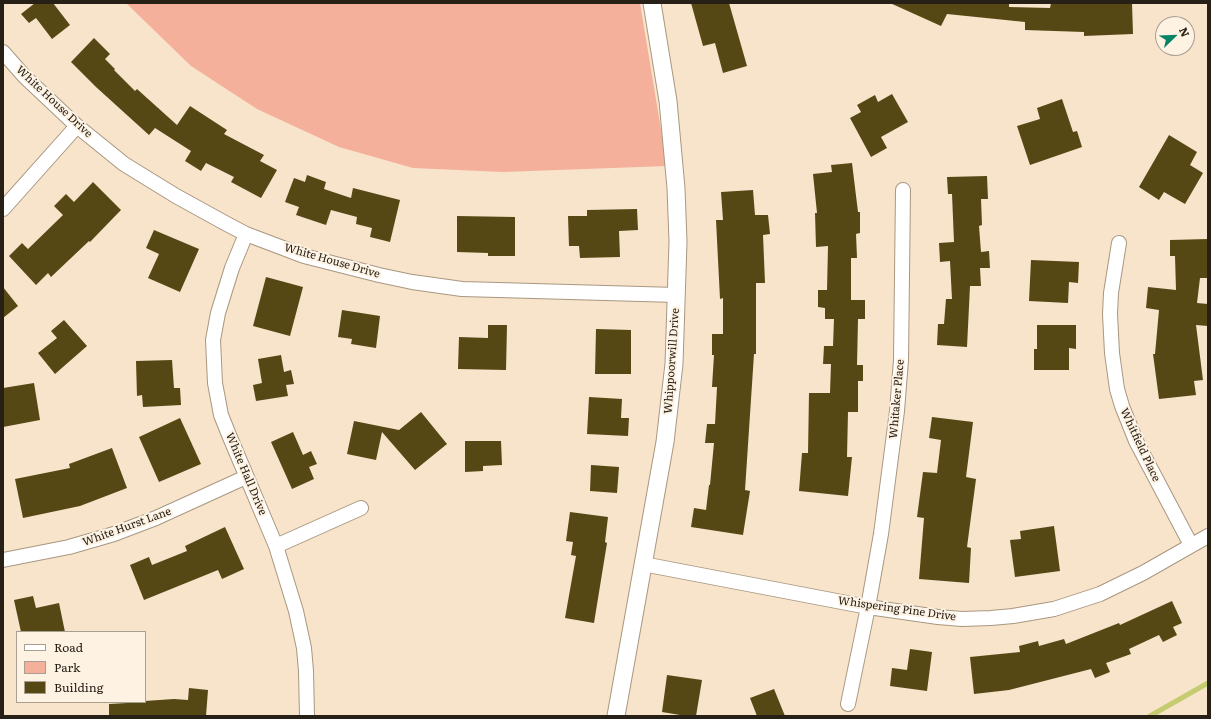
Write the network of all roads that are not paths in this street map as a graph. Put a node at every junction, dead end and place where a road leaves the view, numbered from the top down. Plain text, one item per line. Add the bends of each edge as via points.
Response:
1 (652, 3) edge
2 (3, 52) edge
3 (77, 126) junction
4 (903, 190) dead end
5 (3, 209) edge
6 (246, 234) junction
7 (1119, 243) dead end
8 (677, 295) junction
9 (246, 477) junction
10 (361, 508) dead end
11 (1208, 536) edge
12 (1191, 545) junction
13 (276, 546) junction
14 (3, 560) edge
15 (643, 564) junction
16 (868, 607) junction
17 (848, 704) dead end
18 (306, 716) edge
19 (616, 716) edge

1 - 8 street, Whippoorwill Drive via 663,60 673,146 678,242
2 - 3 street, White House Drive via 25,77
3 - 5 street
3 - 6 street, White House Drive via 124,164 154,184
4 - 16 street, Whitaker Place via 901,360 897,411
6 - 8 street, White House Drive via 304,256 379,275 433,285 487,290
6 - 9 street, White Hall Drive via 221,299 213,353 221,415
7 - 12 street, Whitfield Place via 1111,293 1110,332 1119,395 1136,441
8 - 15 street, Whippoorwill Drive via 671,400
9 - 13 street, White Hall Drive
9 - 14 street, White Hurst Lane via 114,534 62,549
10 - 13 street
11 - 12 street, Whispering Pine Drive
12 - 16 street, Whispering Pine Drive via 1100,594 1032,613 962,619
13 - 18 street, White Hall Drive via 301,628 306,671
15 - 16 street, Whispering Pine Drive
15 - 19 street, Whippoorwill Drive
16 - 17 street, Whitaker Place

